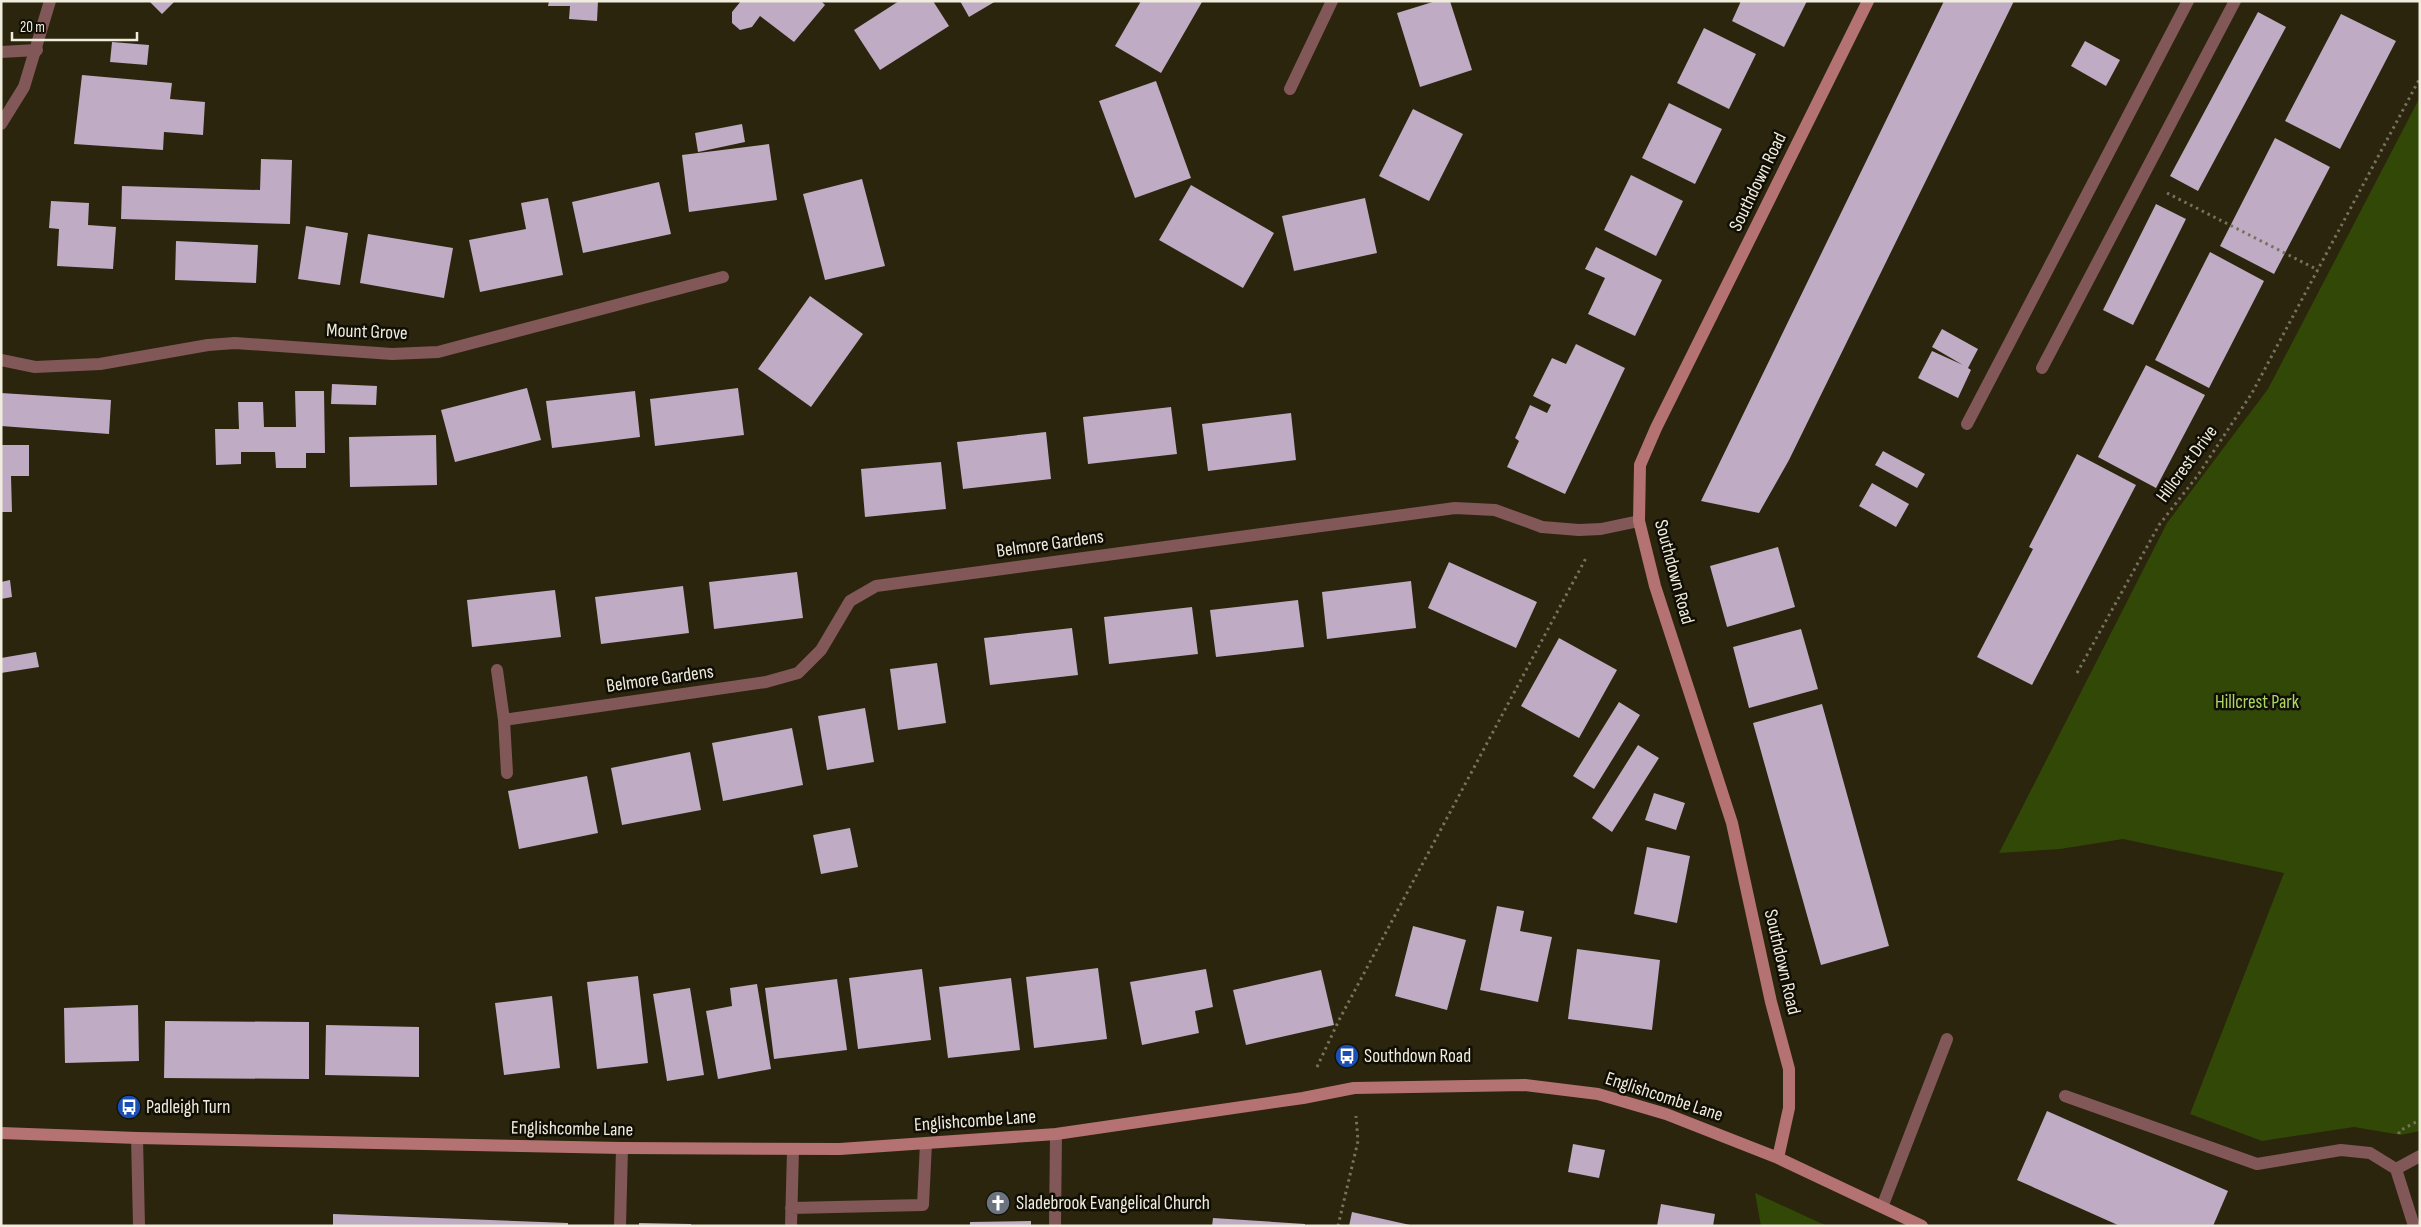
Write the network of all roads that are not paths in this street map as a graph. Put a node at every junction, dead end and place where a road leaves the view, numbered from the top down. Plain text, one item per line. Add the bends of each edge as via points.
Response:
1 (50, 1) edge
2 (1332, 1) edge
3 (1868, 1) edge
4 (2188, 1) edge
5 (2235, 1) edge
6 (37, 50) junction
7 (1, 52) edge
8 (1290, 90) dead end
9 (1, 124) edge
10 (723, 277) dead end
11 (1, 360) edge
12 (2042, 368) dead end
13 (1967, 424) dead end
14 (1639, 521) junction
15 (497, 670) dead end
16 (504, 720) junction
17 (507, 773) dead end
18 (1947, 1039) dead end
19 (2065, 1096) dead end
20 (1, 1133) edge
21 (1056, 1134) junction
22 (137, 1138) junction
23 (926, 1143) junction
24 (622, 1148) junction
25 (793, 1150) junction
26 (2420, 1156) edge
27 (1778, 1158) junction
28 (2396, 1169) junction
29 (1882, 1207) junction
30 (792, 1208) junction
31 (139, 1226) edge
32 (620, 1226) edge
33 (791, 1226) edge
34 (1055, 1226) edge
35 (1922, 1226) edge
36 (2414, 1226) edge

1 - 6 street
2 - 8 street
3 - 14 street, Southdown Road via 1650,442 1640,465
4 - 13 street
5 - 12 street
6 - 7 street
6 - 9 street via 24,86
10 - 11 street, Mount Grove via 438,352 392,354 235,344 208,345 100,364 35,367
14 - 16 street, Belmore Gardens via 1601,530 1579,530 1542,527 1495,510 1455,508 876,586 850,601 821,650 798,673 766,682
14 - 27 street, Southdown Road via 1655,586 1732,823 1789,1069 1789,1108
15 - 16 street
16 - 17 street
18 - 29 street
19 - 28 street via 2257,1164 2341,1150 2370,1153
20 - 22 street, Englishcombe Lane
21 - 23 street, Englishcombe Lane
21 - 27 street, Englishcombe Lane via 1354,1088 1525,1086 1598,1094 1666,1114
21 - 34 street
22 - 24 street, Englishcombe Lane
22 - 31 street
23 - 25 street, Englishcombe Lane
23 - 30 street via 923,1205
24 - 25 street, Englishcombe Lane
24 - 32 street
25 - 30 street
26 - 28 street
27 - 29 street, Englishcombe Lane
28 - 36 street
29 - 35 street, Englishcombe Lane
30 - 33 street

